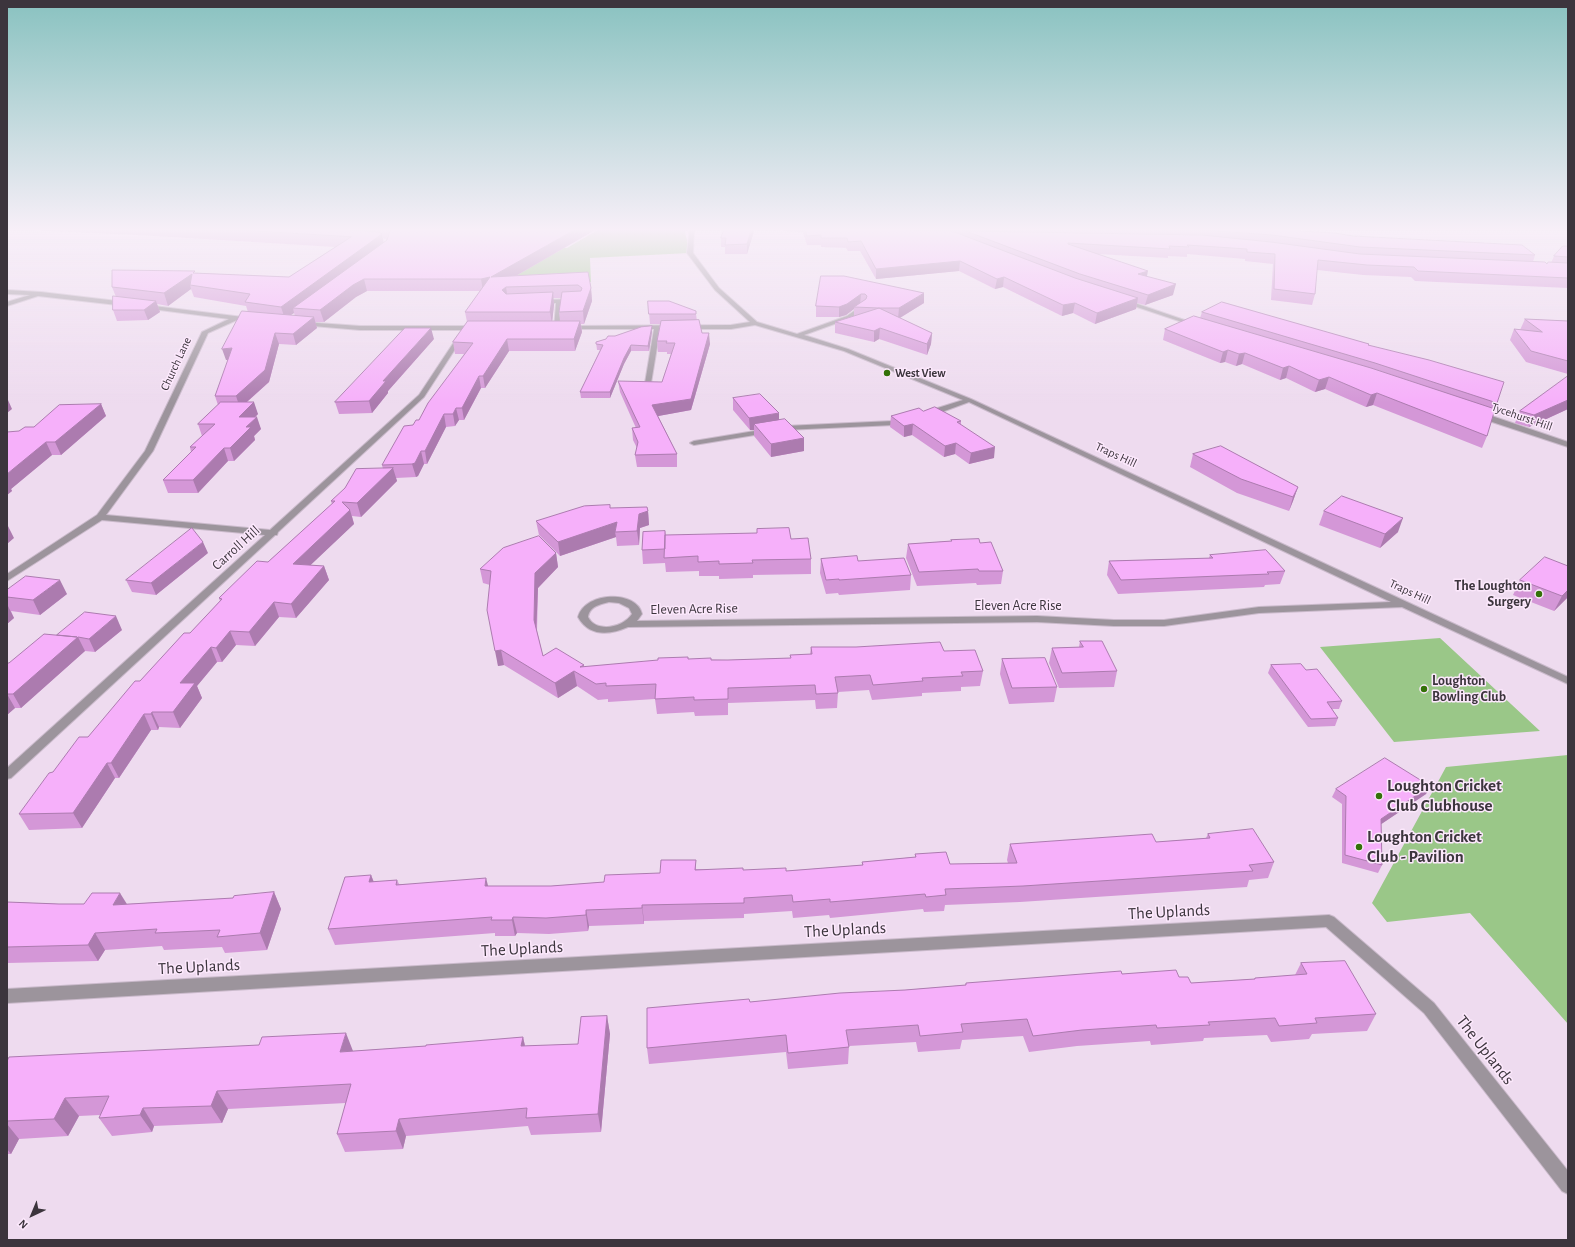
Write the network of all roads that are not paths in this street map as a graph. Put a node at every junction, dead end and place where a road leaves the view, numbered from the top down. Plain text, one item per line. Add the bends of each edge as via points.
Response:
1 (715, 286) edge
2 (7, 292) edge
3 (41, 294) junction
4 (1114, 298) edge
5 (559, 301) junction
6 (579, 301) edge
7 (537, 302) edge
8 (7, 304) edge
9 (135, 306) edge
10 (143, 306) edge
11 (863, 307) edge
12 (236, 318) junction
13 (257, 321) edge
14 (755, 323) junction
15 (293, 324) edge
16 (1203, 327) edge
17 (467, 328) junction
18 (482, 328) edge
19 (548, 328) edge
20 (556, 328) junction
21 (657, 328) junction
22 (799, 335) junction
23 (648, 383) edge
24 (969, 400) junction
25 (1472, 412) edge
26 (694, 443) dead end
27 (1568, 445) edge
28 (100, 517) junction
29 (274, 533) junction
30 (7, 578) edge
31 (1407, 604) junction
32 (628, 624) junction
33 (1568, 681) edge
34 (7, 775) edge
35 (7, 996) edge
36 (1568, 1185) edge

1 - 14 street, Traps Hill
2 - 3 street
3 - 8 street
3 - 9 street
4 - 16 street
5 - 6 street
5 - 7 street
5 - 20 street
10 - 12 street
11 - 22 street via 849,317
12 - 13 street
12 - 28 street, Church Lane via 205,332 149,451
14 - 21 street via 731,327
14 - 22 street, Traps Hill
15 - 17 street via 360,328
17 - 18 street
17 - 29 street, Carroll Hill via 422,396
19 - 20 street
20 - 21 street
21 - 23 street
22 - 24 street, Traps Hill via 846,350
24 - 26 street via 894,423 785,428
24 - 31 street, Traps Hill
25 - 27 street, Tycehurst Hill
28 - 29 street
28 - 30 street, Church Lane
29 - 34 street, Carroll Hill
31 - 32 street, Eleven Acre Rise via 1259,610 1164,623 1037,618
31 - 33 street, Traps Hill
32 - 32 street via 613,629 596,629 584,622 583,612 600,600 625,600 635,608 636,613
35 - 36 street, The Uplands via 1329,921 1429,1008

